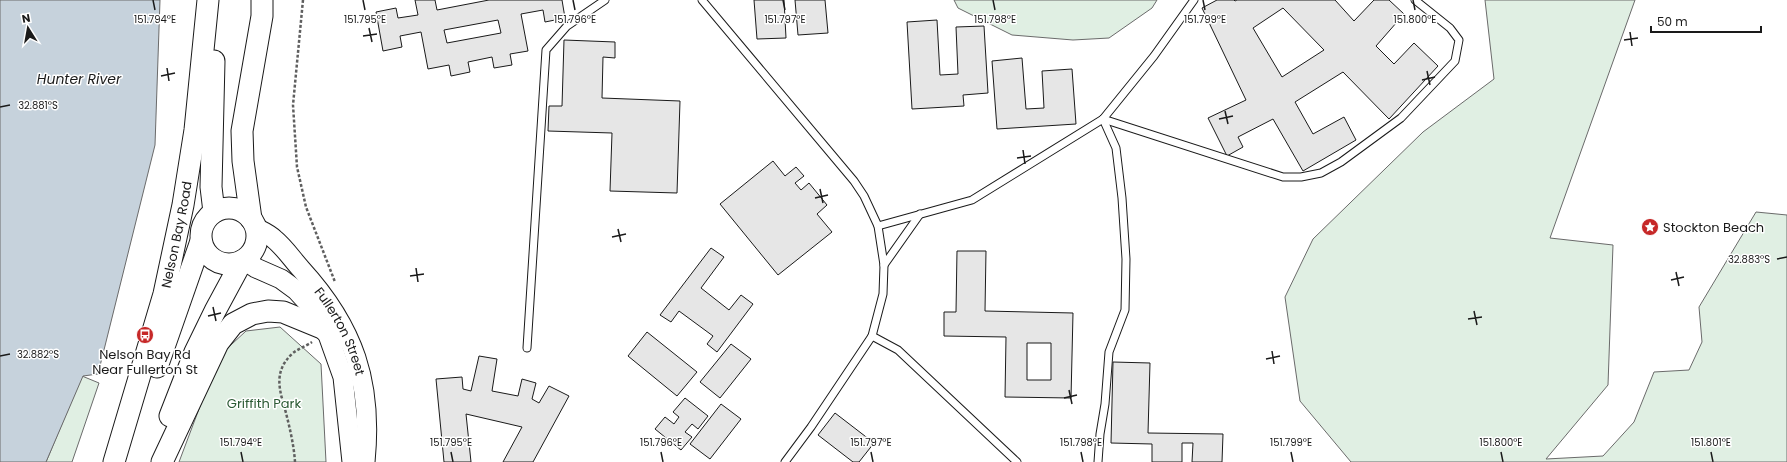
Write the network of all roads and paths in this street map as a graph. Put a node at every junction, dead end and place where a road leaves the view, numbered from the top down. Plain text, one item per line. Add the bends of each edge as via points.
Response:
1 (208, 0) edge
2 (216, 0) edge
3 (262, 0) edge
4 (303, 0) edge
5 (605, 0) edge
6 (702, 0) edge
7 (1194, 0) edge
8 (1414, 0) edge
9 (1103, 119) junction
10 (214, 212) junction
11 (920, 214) junction
12 (254, 223) junction
13 (878, 226) junction
14 (201, 241) junction
15 (243, 260) junction
16 (884, 265) junction
17 (338, 289) dead end
18 (317, 335) junction
19 (872, 336) junction
20 (527, 348) dead end
21 (114, 462) edge
22 (117, 462) edge
23 (151, 462) edge
24 (162, 462) edge
25 (295, 462) edge
26 (352, 462) edge
27 (365, 462) edge
28 (785, 462) edge
29 (1017, 462) edge
30 (1098, 462) edge

1 - 21 main road, Nelson Bay Road via 195,130 183,204 164,294
2 - 10 main road via 211,187
3 - 12 main road via 262,16 242,131 243,161
4 - 17 path via 293,105 297,167 306,207
5 - 20 lane via 567,26 546,50
6 - 13 lane via 854,181
7 - 9 lane via 1154,56
8 - 9 lane via 1450,28 1459,40 1455,61 1401,118 1341,162 1321,173 1283,177
9 - 11 lane via 972,200
9 - 30 lane via 1116,148 1126,259 1125,310 1109,352
10 - 12 main road via 234,208 244,212
10 - 14 main road via 203,224
11 - 13 lane
11 - 16 lane
12 - 15 main road via 257,237 255,246 251,254
12 - 27 main road, Fullerton Street via 274,239 326,297 349,338 362,380 367,430
13 - 16 lane
14 - 15 main road via 209,256 216,261 229,264
14 - 22 main road via 137,425
15 - 18 main road, Fullerton Street via 281,279 296,290 308,303
15 - 23 main road via 195,352
16 - 19 lane via 883,294
18 - 24 main road via 283,312 252,314 233,324 218,344
18 - 25 path via 289,357 280,376 280,397
18 - 26 main road, Fullerton Street via 328,335 343,377
19 - 28 lane via 812,428
19 - 29 lane via 898,350

